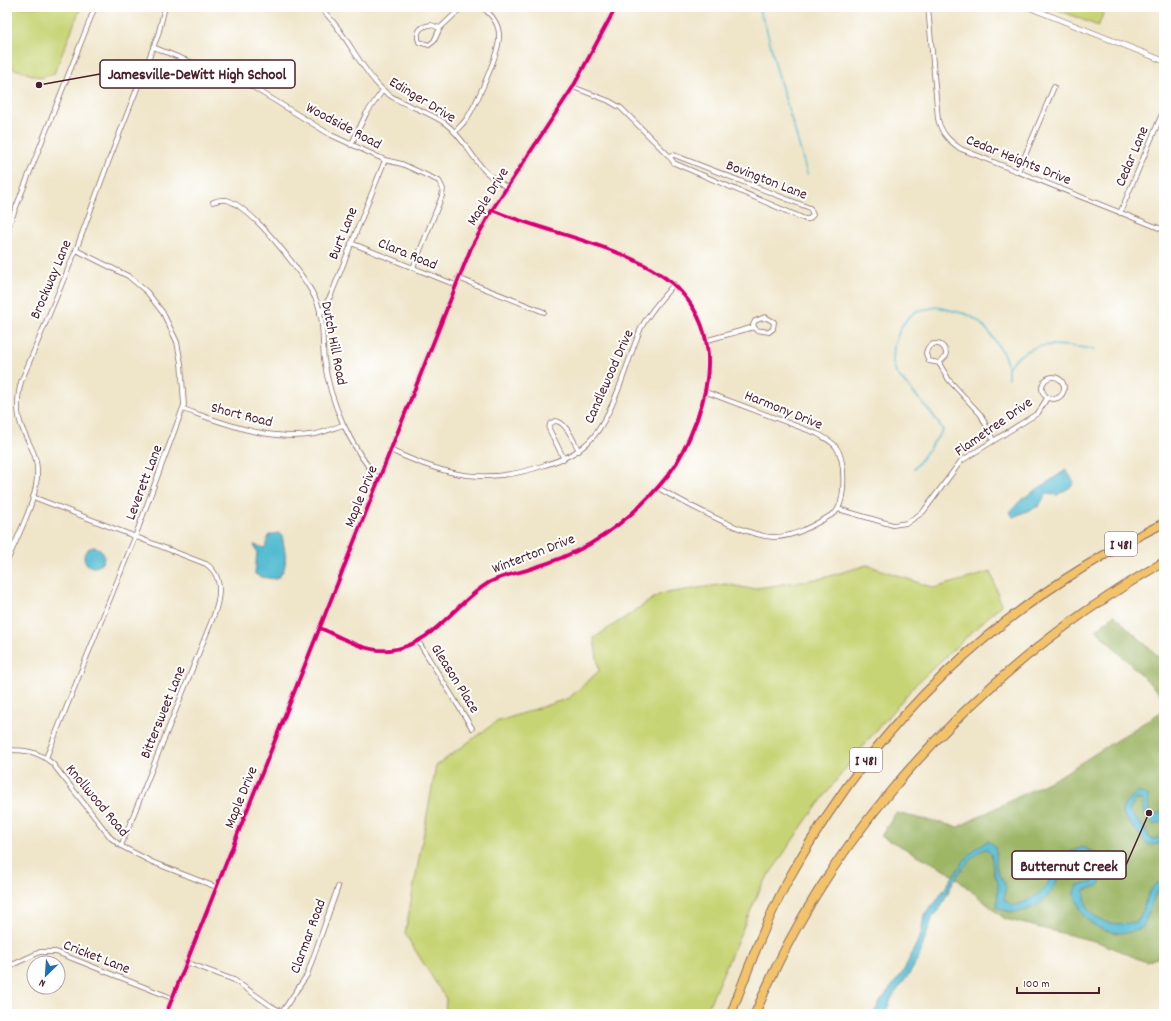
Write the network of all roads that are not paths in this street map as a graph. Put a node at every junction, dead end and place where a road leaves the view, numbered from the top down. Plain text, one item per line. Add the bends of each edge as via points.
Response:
1 (95, 7) edge
2 (165, 7) edge
3 (319, 7) edge
4 (462, 7) edge
5 (482, 7) edge
6 (616, 7) edge
7 (928, 7) edge
8 (1028, 7) edge
9 (440, 28) junction
10 (153, 47) junction
11 (1164, 61) edge
12 (573, 87) junction
13 (1054, 88) dead end
14 (383, 90) junction
15 (1164, 109) edge
16 (455, 132) junction
17 (351, 145) junction
18 (669, 156) junction
19 (385, 160) junction
20 (716, 172) junction
21 (1018, 172) junction
22 (713, 179) junction
23 (506, 187) junction
24 (213, 202) dead end
25 (492, 210) junction
26 (1120, 213) junction
27 (9, 225) dead end
28 (1164, 230) edge
29 (351, 243) junction
30 (76, 250) junction
31 (413, 268) junction
32 (458, 278) junction
33 (674, 284) junction
34 (456, 285) junction
35 (544, 312) dead end
36 (320, 314) junction
37 (754, 328) junction
38 (708, 340) junction
39 (939, 363) junction
40 (706, 392) junction
41 (1047, 398) junction
42 (183, 409) junction
43 (343, 425) junction
44 (993, 440) junction
45 (390, 450) junction
46 (579, 450) junction
47 (564, 459) junction
48 (379, 480) junction
49 (658, 488) junction
50 (33, 497) junction
51 (838, 509) junction
52 (1164, 523) edge
53 (135, 537) junction
54 (7, 562) edge
55 (1164, 562) edge
56 (320, 628) junction
57 (418, 641) junction
58 (472, 728) dead end
59 (7, 750) edge
60 (46, 758) junction
61 (121, 846) junction
62 (216, 886) junction
63 (338, 887) dead end
64 (186, 962) junction
65 (12, 965) dead end
66 (172, 998) junction
67 (284, 1013) edge
68 (166, 1014) edge
69 (731, 1014) edge
70 (754, 1014) edge

1 - 27 street
2 - 10 street, Brockway Lane
3 - 14 street, Edinger Drive via 337,27
4 - 9 street
5 - 16 street via 498,29 497,50 474,106
6 - 12 street, Maple Drive
7 - 21 street, Cedar Heights Drive via 938,119 945,135 951,143 961,149
8 - 11 street
9 - 9 street via 431,25 423,27 417,34 419,42 429,45 434,41
10 - 17 street, Woodside Road via 250,86
10 - 30 street, Brockway Lane
12 - 18 street, Bovington Lane via 621,108
12 - 23 street, Maple Drive
13 - 21 street
14 - 16 street, Edinger Drive via 436,118
14 - 17 street via 366,114
15 - 26 street, Cedar Lane
16 - 23 street, Edinger Drive via 484,170
17 - 19 street, Woodside Road
18 - 20 street, Bovington Lane via 674,155
18 - 22 street, Bovington Lane via 674,163
19 - 29 street, Burt Lane
19 - 31 street, Woodside Road via 402,164 439,180 443,189
20 - 22 street
20 - 22 street, Bovington Lane via 810,208 813,215 809,219 804,219
21 - 26 street, Cedar Heights Drive
23 - 25 street, Maple Drive
24 - 36 street, Dutch Hill Road via 227,200 238,205 258,224 300,272 312,291
25 - 32 street, Maple Drive
25 - 33 street, Winterton Drive via 614,252 659,273
26 - 28 street, Cedar Heights Drive
29 - 31 street, Clara Road
29 - 36 street, Burt Lane via 331,294
30 - 42 street, Leverett Lane via 128,276 147,292 164,313 182,363
30 - 50 street, Brockway Lane via 20,382 18,410 21,425 36,461 38,476
31 - 34 street, Clara Road
32 - 34 street, Maple Drive
32 - 35 street
33 - 38 street, Winterton Drive via 695,311
33 - 46 street, Candlewood Drive via 648,315 641,328 600,428
34 - 45 street, Maple Drive
36 - 43 street, Dutch Hill Road via 325,362
37 - 37 street via 769,332 773,329 774,322 765,317 758,318
37 - 38 street
38 - 40 street, Winterton Drive
39 - 39 street via 946,356 945,349 940,344 933,343 927,347 926,354 932,363
39 - 44 street via 949,380 981,415
40 - 49 street, Winterton Drive via 681,456
40 - 51 street, Harmony Drive via 818,434 836,446 842,465 842,500
41 - 41 street, Flametree Drive via 1042,390 1044,382 1052,377 1059,379 1064,386 1063,394 1057,399
41 - 44 street, Flametree Drive via 1038,413
42 - 43 street, Short Road via 230,426 280,435 316,434
42 - 53 street, Leverett Lane
43 - 48 street, Dutch Hill Road via 353,444
44 - 51 street, Flametree Drive via 961,461 923,512 907,523 893,525
45 - 47 street, Candlewood Drive via 441,471 482,477 521,472
45 - 48 street, Maple Drive
46 - 47 street, Candlewood Drive
46 - 47 street via 564,426 555,421 550,424 549,429
48 - 56 street, Maple Drive
49 - 51 street via 706,514 764,536 790,535
49 - 57 street, Winterton Drive via 612,530 564,557 491,582
50 - 53 street
50 - 54 street, Brockway Lane
52 - 69 highway, I 481 via 1124,542 1032,600 947,670 892,728 834,805 787,882 769,918
53 - 60 street, Leverett Lane
53 - 61 street, Bittersweet Lane via 206,564 213,570 219,586 219,599
55 - 70 highway, I 481 via 1100,602 1035,650 967,710 925,752 890,792 830,873 799,925
56 - 57 street, Winterton Drive via 369,648 384,650 408,646
56 - 62 street, Maple Drive
57 - 58 street, Gleason Place
59 - 60 street, Knollwood Road via 29,750
60 - 61 street, Knollwood Road via 111,838
61 - 62 street, Knollwood Road via 152,862
62 - 64 street, Maple Drive
63 - 67 street, Clarmar Road via 307,975
64 - 66 street, Maple Drive
64 - 67 street via 234,980
65 - 66 street, Cricket Lane via 40,952 56,952
66 - 68 street, Maple Drive

